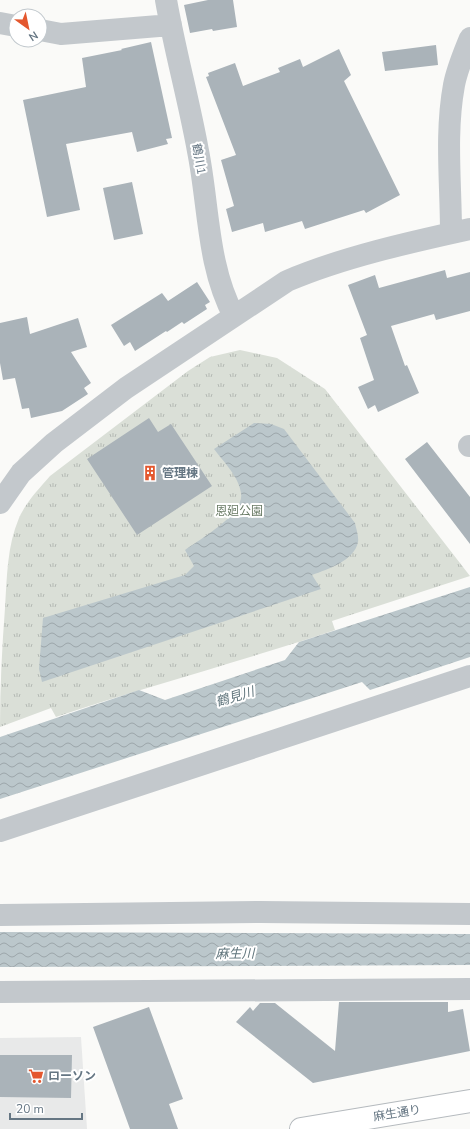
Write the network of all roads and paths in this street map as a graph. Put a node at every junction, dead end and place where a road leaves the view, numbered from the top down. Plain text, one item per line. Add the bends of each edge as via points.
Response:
1 (166, 0) edge
2 (171, 25) junction
3 (48, 32) edge
4 (470, 38) edge
5 (460, 231) edge
6 (234, 316) junction
7 (0, 503) edge
8 (470, 676) edge
9 (0, 831) edge
10 (470, 914) edge
11 (0, 915) edge
12 (470, 989) edge
13 (0, 992) edge
14 (470, 1101) edge
15 (301, 1129) edge

1 - 2 street, 鶴川1
2 - 3 street via 61,34
2 - 6 street, 鶴川1 via 199,152 216,268 221,289
4 - 5 street via 454,84 448,153
5 - 6 street via 304,273 287,281
6 - 7 street via 126,388 54,443 21,473
8 - 9 street
10 - 11 street via 260,912
12 - 13 street
14 - 15 main road, 麻生通り

